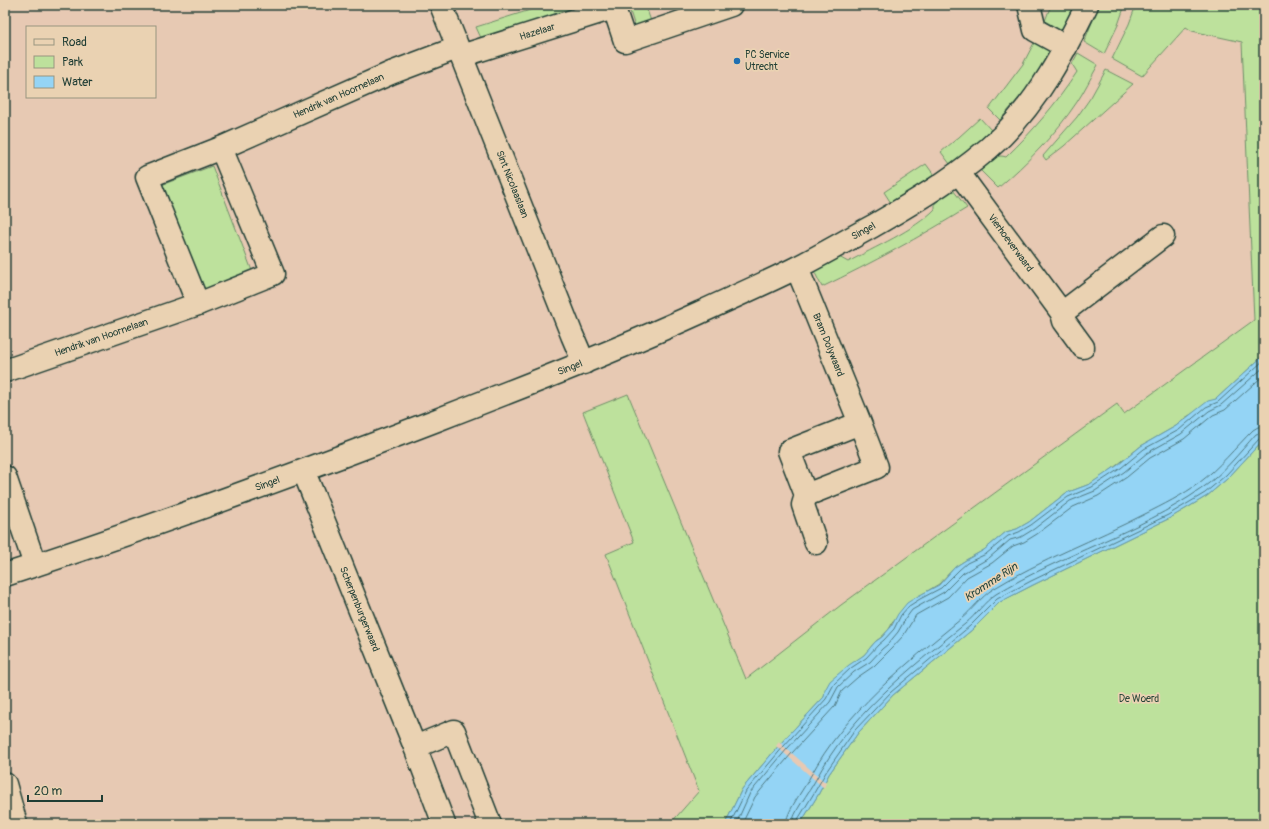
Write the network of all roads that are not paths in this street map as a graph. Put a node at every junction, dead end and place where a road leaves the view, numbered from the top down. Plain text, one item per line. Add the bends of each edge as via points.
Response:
1 (440, 5) edge
2 (731, 5) edge
3 (1028, 5) edge
4 (1087, 5) edge
5 (613, 6) edge
6 (1066, 47) junction
7 (459, 52) junction
8 (221, 148) junction
9 (959, 173) junction
10 (1163, 236) dead end
11 (797, 268) junction
12 (198, 304) junction
13 (1062, 313) junction
14 (1083, 347) dead end
15 (584, 363) junction
16 (5, 371) edge
17 (860, 423) junction
18 (304, 472) junction
19 (5, 477) edge
20 (806, 495) junction
21 (816, 542) dead end
22 (36, 565) junction
23 (5, 576) edge
24 (415, 747) junction
25 (5, 784) edge
26 (16, 824) edge
27 (444, 824) edge
28 (490, 824) edge

1 - 7 street, Sint Nicolaaslaan
2 - 5 street, Hazelaar via 625,41
3 - 6 street via 1036,30
4 - 6 street, Singel
5 - 7 street, Hazelaar
6 - 9 street, Singel via 1050,75 1018,119
7 - 8 street, Hendrik van Hoornelaan via 391,73
7 - 15 street, Sint Nicolaaslaan
8 - 12 street, Hendrik van Hoornelaan via 147,177
8 - 12 street, Hendrik van Hoornelaan via 273,274
9 - 11 street, Singel via 895,214
9 - 13 street, Vierhoeverwaard
10 - 13 street
11 - 15 street, Singel
11 - 17 street, Bram Dolywaard
12 - 16 street, Hendrik van Hoornelaan
13 - 14 street, Vierhoeverwaard via 1064,322
15 - 18 street, Singel
17 - 20 street, Bram Dolywaard via 877,467
17 - 20 street via 789,450
18 - 22 street, Singel
18 - 24 street, Scherpenburgerwaard
19 - 22 street
20 - 21 street via 803,505
22 - 23 street, Singel
24 - 27 street, Scherpenburgerwaard
24 - 28 street via 454,731
25 - 26 street

